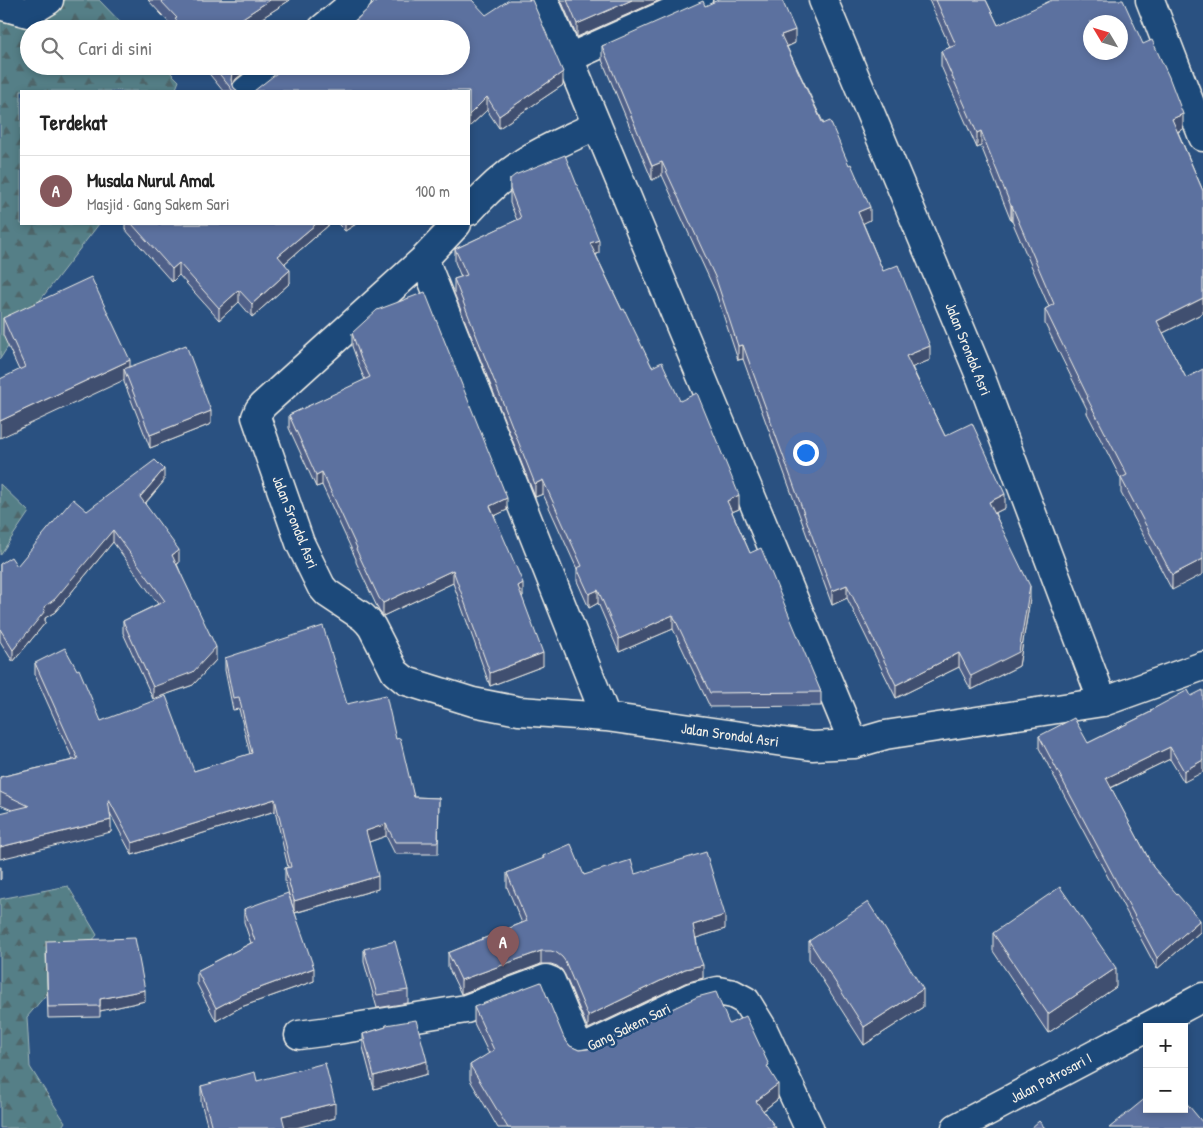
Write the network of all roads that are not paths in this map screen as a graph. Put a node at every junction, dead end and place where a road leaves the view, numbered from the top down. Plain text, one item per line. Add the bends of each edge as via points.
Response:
1 (49, 0) edge
2 (357, 0) edge
3 (544, 0) edge
4 (698, 0) edge
5 (823, 0) edge
6 (1150, 0) edge
7 (0, 4) edge
8 (333, 20) edge
9 (569, 58) junction
10 (266, 75) edge
11 (247, 90) edge
12 (598, 125) junction
13 (1203, 137) edge
14 (470, 210) edge
15 (456, 225) edge
16 (424, 259) junction
17 (1203, 666) edge
18 (1104, 702) junction
19 (606, 717) junction
20 (854, 744) junction
21 (1203, 997) edge
22 (1154, 1023) edge
23 (1143, 1029) edge
24 (299, 1035) dead end
25 (808, 1128) edge
26 (956, 1128) edge

1 - 7 street via 28,13
2 - 8 street
3 - 9 street
4 - 9 street
5 - 18 street, Jalan Srondol Asri via 981,378
6 - 13 street
9 - 12 street
10 - 11 street
12 - 14 street via 524,162 488,190
12 - 20 street
15 - 16 street, Jalan Srondol Asri
16 - 19 street
16 - 19 street, Jalan Srondol Asri via 259,410 256,417 300,543 324,589 368,622 395,672 406,681 473,702 520,711
17 - 18 street, Jalan Srondol Asri
18 - 20 street, Jalan Srondol Asri via 885,735
19 - 20 street, Jalan Srondol Asri via 812,746
21 - 22 street, Jalan Potrosari I
23 - 26 street, Jalan Potrosari I
24 - 25 street, Gang Sakem Sari via 466,1009 546,979 551,980 581,1050 692,996 718,991 746,1001 762,1028

